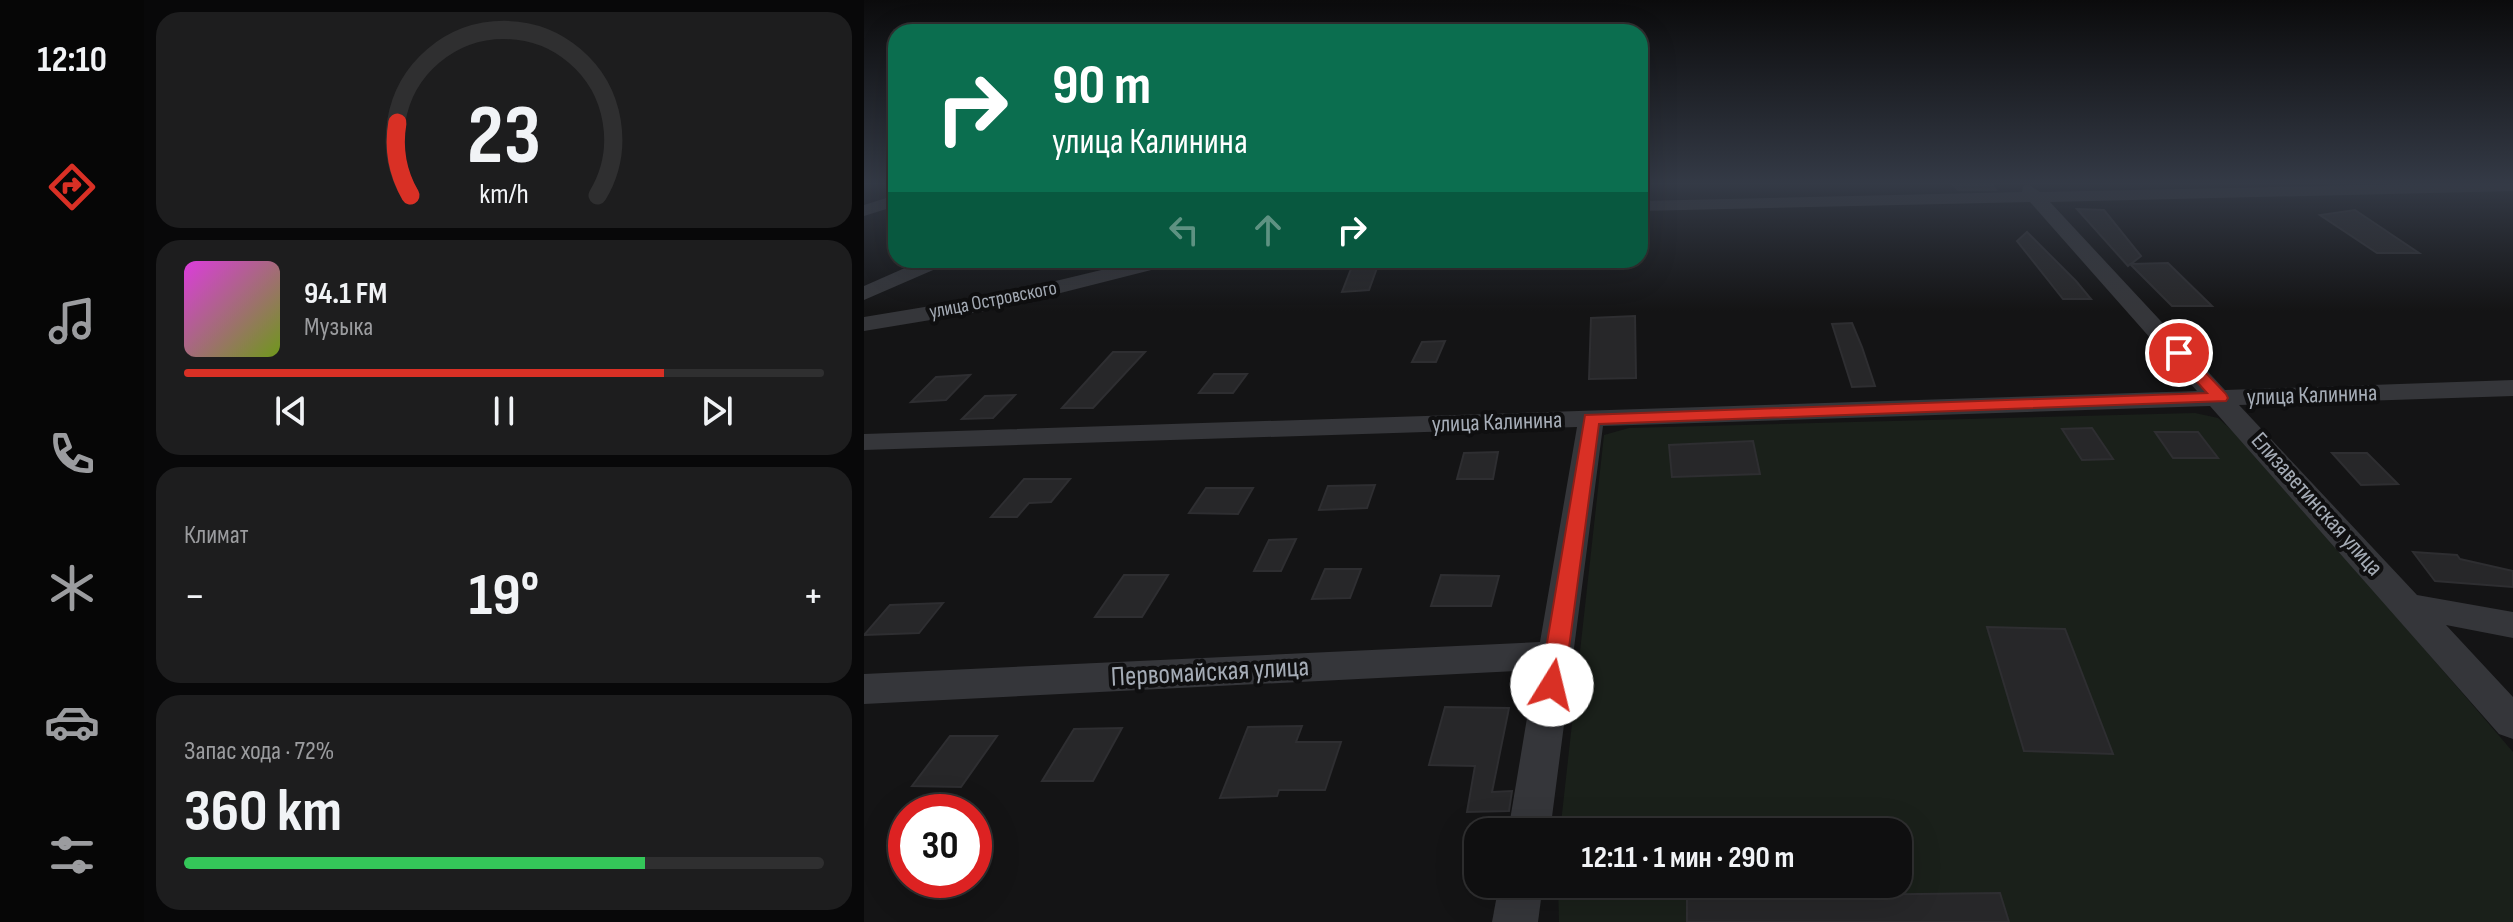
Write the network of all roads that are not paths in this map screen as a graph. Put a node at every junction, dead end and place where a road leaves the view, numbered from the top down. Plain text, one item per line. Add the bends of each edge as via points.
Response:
1 (2061, 225) edge
2 (922, 268) edge
3 (1135, 268) edge
4 (864, 294) edge
5 (864, 324) edge
6 (2513, 388) edge
7 (2220, 398) junction
8 (1591, 419) junction
9 (864, 442) edge
10 (2410, 606) junction
11 (2513, 625) edge
12 (1556, 655) junction
13 (864, 689) edge
14 (2513, 723) edge
15 (1531, 818) edge
16 (1519, 898) edge
17 (1515, 922) edge

1 - 7 street, Елизаветинская улица
2 - 4 street
3 - 5 street, улица Островского via 997,302
6 - 7 street, улица Калинина
7 - 8 street, улица Калинина
7 - 10 street, Елизаветинская улица
8 - 9 street, улица Калинина
8 - 12 street
10 - 11 street
10 - 14 street, Елизаветинская улица
12 - 13 street, Первомайская улица
12 - 15 street
16 - 17 street

